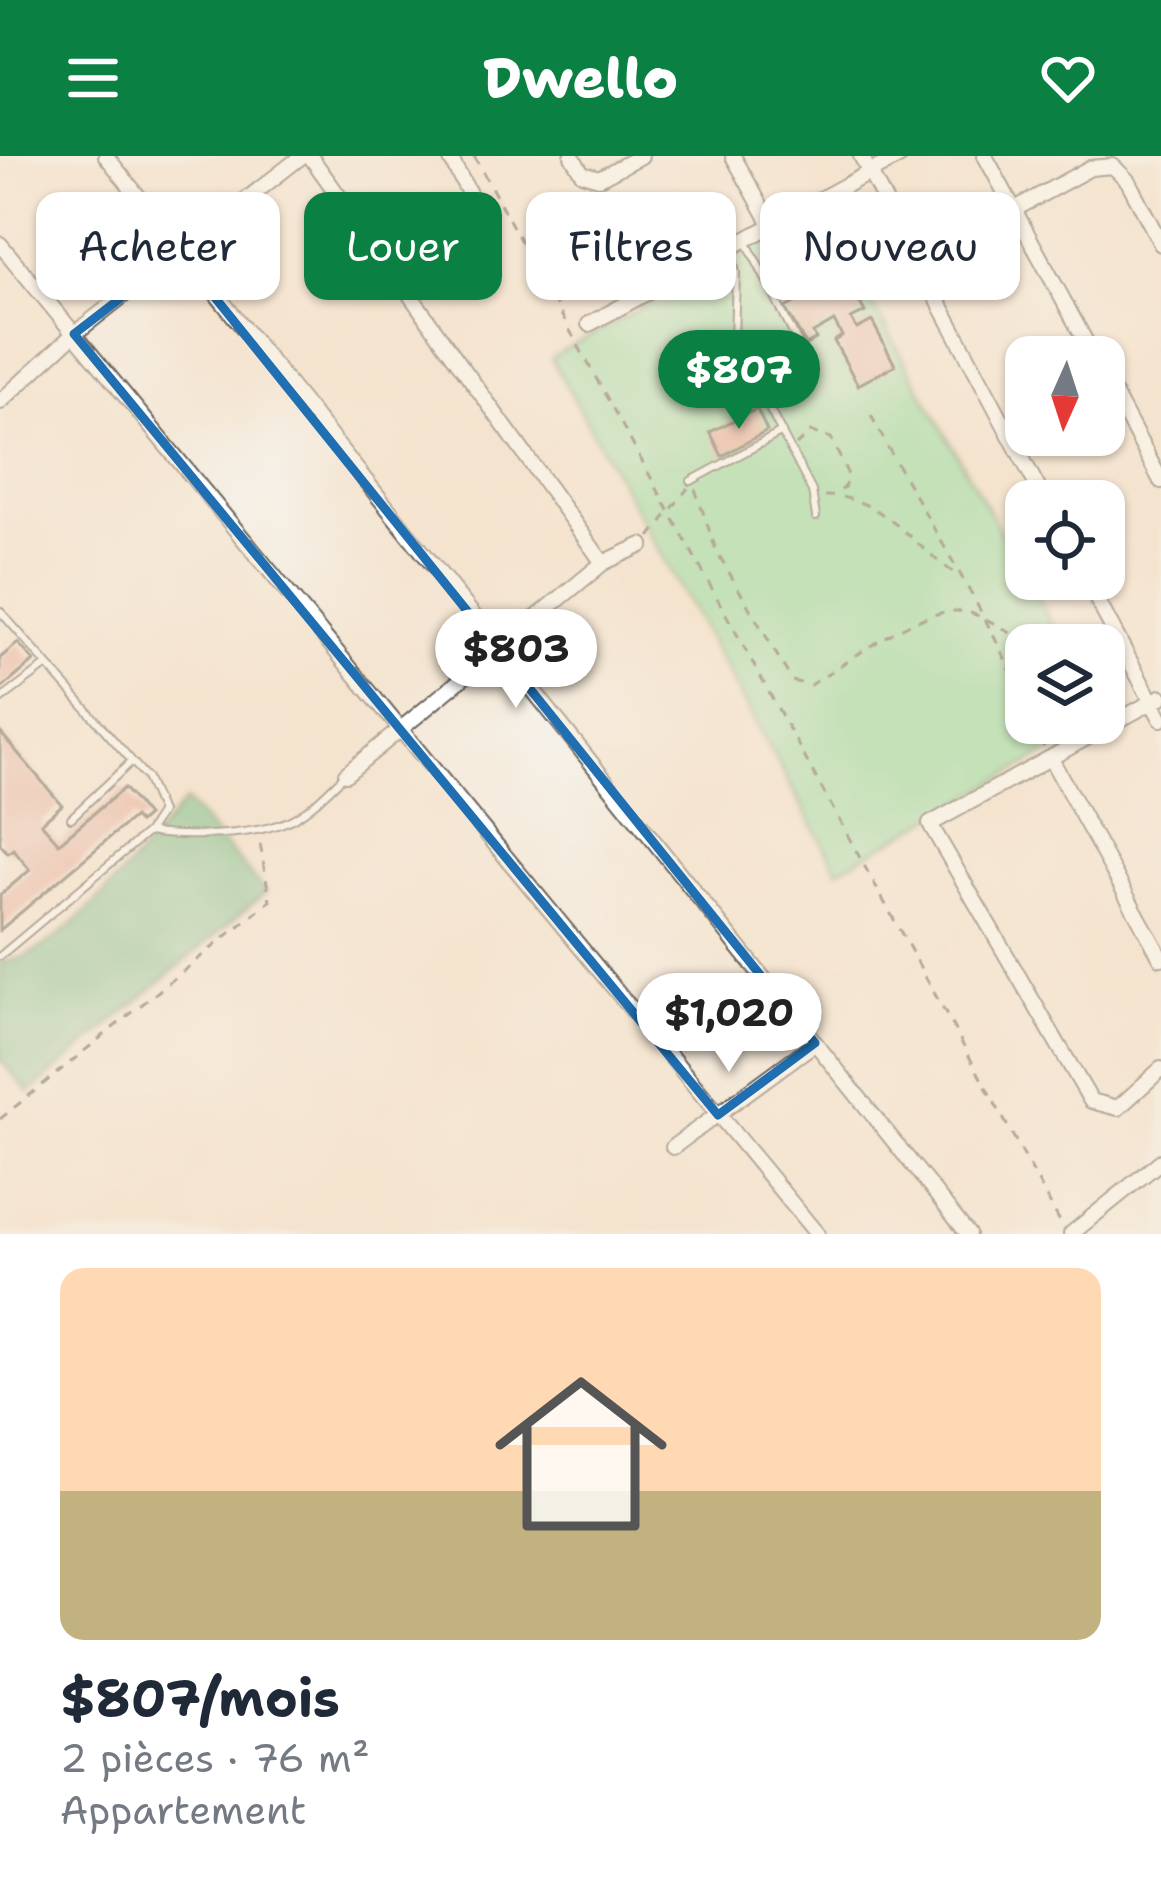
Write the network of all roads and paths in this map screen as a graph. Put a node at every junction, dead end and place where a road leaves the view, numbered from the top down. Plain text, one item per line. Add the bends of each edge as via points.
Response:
1 (106, 156) edge
2 (306, 156) edge
3 (448, 156) edge
4 (474, 156) edge
5 (572, 156) edge
6 (641, 156) edge
7 (734, 156) edge
8 (861, 156) edge
9 (900, 156) edge
10 (986, 156) edge
11 (870, 173) junction
12 (133, 192) edge
13 (259, 192) edge
14 (468, 192) edge
15 (835, 192) edge
16 (1006, 192) edge
17 (760, 204) edge
18 (1020, 206) edge
19 (1020, 218) edge
20 (760, 232) edge
21 (745, 239) junction
22 (0, 244) edge
23 (736, 244) edge
24 (1161, 244) edge
25 (760, 267) edge
26 (118, 300) edge
27 (217, 300) edge
28 (633, 300) edge
29 (735, 300) edge
30 (777, 300) edge
31 (589, 324) dead end
32 (74, 334) junction
33 (1083, 336) edge
34 (805, 357) joint
35 (752, 375) junction
36 (0, 402) edge
37 (1125, 414) edge
38 (871, 415) dead end
39 (782, 432) junction
40 (795, 457) junction
41 (1034, 480) edge
42 (691, 481) junction
43 (1161, 481) edge
44 (671, 515) junction
45 (816, 517) dead end
46 (642, 545) joint
47 (603, 563) junction
48 (962, 578) junction
49 (1098, 600) edge
50 (0, 611) edge
51 (992, 623) junction
52 (1005, 631) edge
53 (496, 647) junction
54 (1005, 655) edge
55 (47, 665) junction
56 (1156, 699) edge
57 (0, 700) edge
58 (1161, 719) edge
59 (400, 728) junction
60 (1044, 744) edge
61 (1051, 759) junction
62 (131, 762) junction
63 (346, 774) joint
64 (71, 818) dead end
65 (257, 830) junction
66 (148, 832) junction
67 (0, 956) edge
68 (1161, 958) edge
69 (814, 1042) junction
70 (1161, 1069) edge
71 (718, 1114) junction
72 (0, 1120) edge
73 (673, 1148) dead end
74 (1161, 1161) edge
75 (817, 1234) edge
76 (968, 1234) edge
77 (1069, 1234) edge

1 - 12 street
2 - 13 street
2 - 47 street
3 - 14 street
4 - 44 path
5 - 6 street via 582,172 599,178
7 - 17 street
8 - 11 street
9 - 11 street
10 - 16 street
11 - 15 street
11 - 41 street
18 - 24 street via 1090,168 1113,166
19 - 33 street
20 - 21 street
21 - 23 street
21 - 25 lane
22 - 32 street
26 - 32 street
27 - 53 street
28 - 31 street
29 - 35 lane via 734,340
30 - 34 lane
32 - 36 street
32 - 59 street
34 - 35 path via 762,365
35 - 39 lane
37 - 43 street
38 - 48 path
39 - 40 lane
39 - 42 lane
40 - 45 lane
40 - 48 path via 804,435 825,434 848,475 832,496 884,512 929,559
42 - 44 path
42 - 51 path via 716,550 791,681 810,685 935,615 958,610
44 - 46 path
44 - 77 path
46 - 47 street
47 - 53 street
48 - 51 path
49 - 56 street
50 - 55 lane
51 - 52 path
51 - 54 path
53 - 59 street
53 - 69 street
55 - 57 lane
55 - 62 lane
56 - 58 street
56 - 61 street
59 - 63 street
59 - 71 street
60 - 61 path
61 - 68 street
61 - 70 street via 930,824 1091,1101 1118,1108
62 - 64 lane
62 - 66 lane via 161,812
63 - 65 lane via 290,820
65 - 66 lane
65 - 72 path via 269,901
66 - 67 lane
69 - 71 street
69 - 76 street
71 - 73 street
71 - 75 street
74 - 77 street

